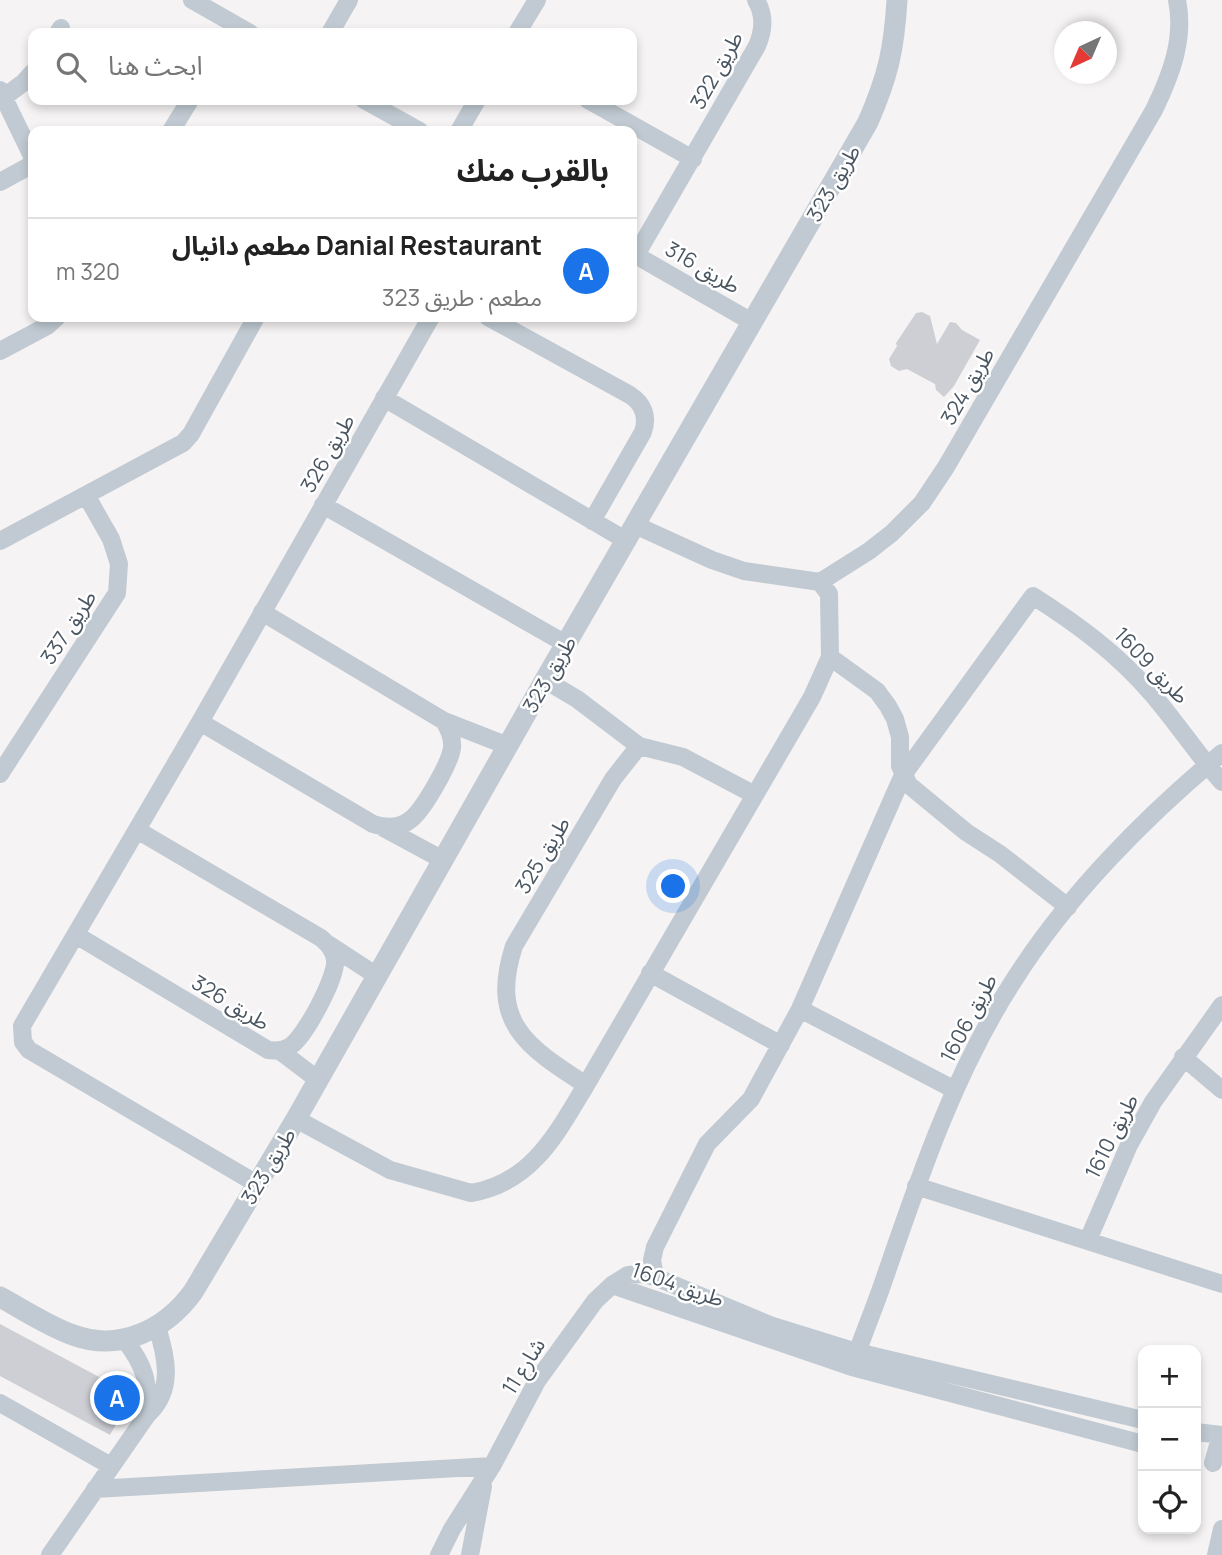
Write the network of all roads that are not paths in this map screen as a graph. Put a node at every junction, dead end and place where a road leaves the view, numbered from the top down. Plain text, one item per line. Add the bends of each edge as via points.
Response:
1 (192, 0) edge
2 (349, 0) edge
3 (537, 0) edge
4 (756, 0) edge
5 (897, 0) edge
6 (1177, 0) edge
7 (235, 28) edge
8 (333, 28) edge
9 (520, 28) edge
10 (28, 78) edge
11 (2, 93) edge
12 (187, 105) edge
13 (373, 105) edge
14 (474, 105) edge
15 (597, 105) edge
16 (174, 126) edge
17 (411, 126) edge
18 (461, 126) edge
19 (634, 126) edge
20 (637, 128) edge
21 (28, 148) edge
22 (693, 159) junction
23 (28, 167) edge
24 (0, 183) edge
25 (637, 249) edge
26 (637, 256) edge
27 (51, 322) edge
28 (253, 322) edge
29 (428, 322) edge
30 (497, 322) edge
31 (752, 322) junction
32 (0, 351) edge
33 (384, 398) junction
34 (86, 495) junction
35 (323, 505) junction
36 (592, 521) junction
37 (631, 533) junction
38 (0, 541) edge
39 (820, 582) junction
40 (262, 612) junction
41 (566, 643) junction
42 (830, 657) junction
43 (545, 680) junction
44 (200, 722) junction
45 (444, 722) junction
46 (508, 746) junction
47 (639, 746) junction
48 (1222, 753) edge
49 (1207, 765) junction
50 (1, 770) edge
51 (903, 775) junction
52 (1222, 782) edge
53 (753, 794) junction
54 (382, 827) junction
55 (137, 830) junction
56 (443, 860) junction
57 (1068, 907) junction
58 (76, 935) junction
59 (328, 944) junction
60 (650, 972) junction
61 (377, 976) junction
62 (1222, 1005) edge
63 (800, 1009) junction
64 (781, 1045) junction
65 (280, 1051) junction
66 (1183, 1057) junction
67 (317, 1079) junction
68 (586, 1085) junction
69 (955, 1090) junction
70 (1222, 1090) edge
71 (296, 1119) junction
72 (257, 1184) junction
73 (916, 1186) junction
74 (1087, 1240) junction
75 (655, 1277) junction
76 (1222, 1284) edge
77 (612, 1285) junction
78 (0, 1297) edge
79 (157, 1327) junction
80 (124, 1339) junction
81 (855, 1359) junction
82 (0, 1403) edge
83 (147, 1415) junction
84 (1138, 1419) edge
85 (1201, 1433) edge
86 (1222, 1435) edge
87 (1138, 1443) edge
88 (1210, 1462) edge
89 (111, 1466) junction
90 (488, 1473) junction
91 (95, 1489) junction
92 (1222, 1529) edge
93 (50, 1555) edge
94 (439, 1555) edge
95 (470, 1555) edge
96 (1216, 1555) edge

1 - 7 street
2 - 8 street
3 - 9 street
4 - 22 street, طريق 322 via 762,15 761,36
5 - 31 street, طريق 323 via 891,61 872,112
6 - 39 street, طريق 324 via 1178,44 1159,100 946,467 922,503 892,533
10 - 11 street
11 - 21 street
12 - 16 street
13 - 17 street
14 - 18 street
15 - 19 street
20 - 22 street
22 - 25 street, طريق 322
23 - 24 street
26 - 31 street, طريق 316
27 - 32 street
28 - 34 street via 183,443
29 - 33 street, طريق 326
30 - 36 street via 631,395 641,405 643,432
31 - 37 street, طريق 323
33 - 35 street, طريق 326
33 - 36 street
34 - 38 street
34 - 50 street, طريق 337 via 111,539 119,564 117,593
35 - 40 street, طريق 326
35 - 41 street
36 - 37 street
37 - 39 street via 744,571
37 - 41 street, طريق 323
39 - 42 street via 829,594
40 - 44 street, طريق 326
40 - 45 street
41 - 43 street, طريق 323
42 - 51 street via 877,691 888,706 900,737
42 - 53 street via 812,697
43 - 46 street, طريق 323
43 - 47 street
44 - 54 street
44 - 55 street, طريق 326
45 - 46 street
45 - 54 street via 452,738 450,756 422,807 410,821
46 - 56 street, طريق 323
47 - 53 street via 683,757
47 - 68 street, طريق 325 via 613,779 514,946 506,970 505,996 512,1021 526,1043
48 - 49 street, طريق 1606
49 - 51 street, طريق 1609 via 1124,666 1077,624 1033,596
49 - 52 street, طريق 1609
49 - 57 street, طريق 1606 via 1101,868
51 - 57 street via 926,800
51 - 63 street
53 - 60 street
54 - 56 street
55 - 58 street, طريق 326
55 - 59 street
56 - 61 street, طريق 323
57 - 69 street, طريق 1606 via 1014,979
58 - 65 street, طريق 326 via 268,1050
58 - 72 street, طريق 326 via 22,1026 23,1042 29,1050
59 - 61 street
59 - 65 street, طريق 326 via 334,953 335,974 303,1034
60 - 64 street
60 - 68 street
61 - 67 street, طريق 323
62 - 66 street, طريق 1610
63 - 64 street
63 - 69 street
64 - 75 street via 751,1099 707,1144 655,1247
65 - 67 street
66 - 70 street
66 - 74 street, طريق 1610 via 1129,1145
67 - 71 street, طريق 323
68 - 71 street via 534,1162 516,1176 471,1194 390,1170
69 - 73 street, طريق 1606
71 - 72 street, طريق 323
72 - 79 street, طريق 323 via 193,1293
73 - 74 street
73 - 81 street, طريق 1606
74 - 76 street
75 - 77 street, طريق 1604 via 628,1276
75 - 81 street, طريق 1604
77 - 81 street, طريق 1604
77 - 90 street, شارع 11 via 595,1301 537,1381
78 - 80 street, طريق 323 via 65,1332 88,1339
79 - 80 street, طريق 323
79 - 83 street via 167,1373 160,1401
80 - 83 street via 139,1358 146,1381
81 - 84 street, طريق 1604
81 - 87 street, طريق 1604
82 - 89 street
83 - 89 street
85 - 86 street
86 - 88 street
89 - 91 street
90 - 91 street
90 - 94 street, شارع 11
90 - 95 street, شارع 11
91 - 93 street
92 - 96 street

